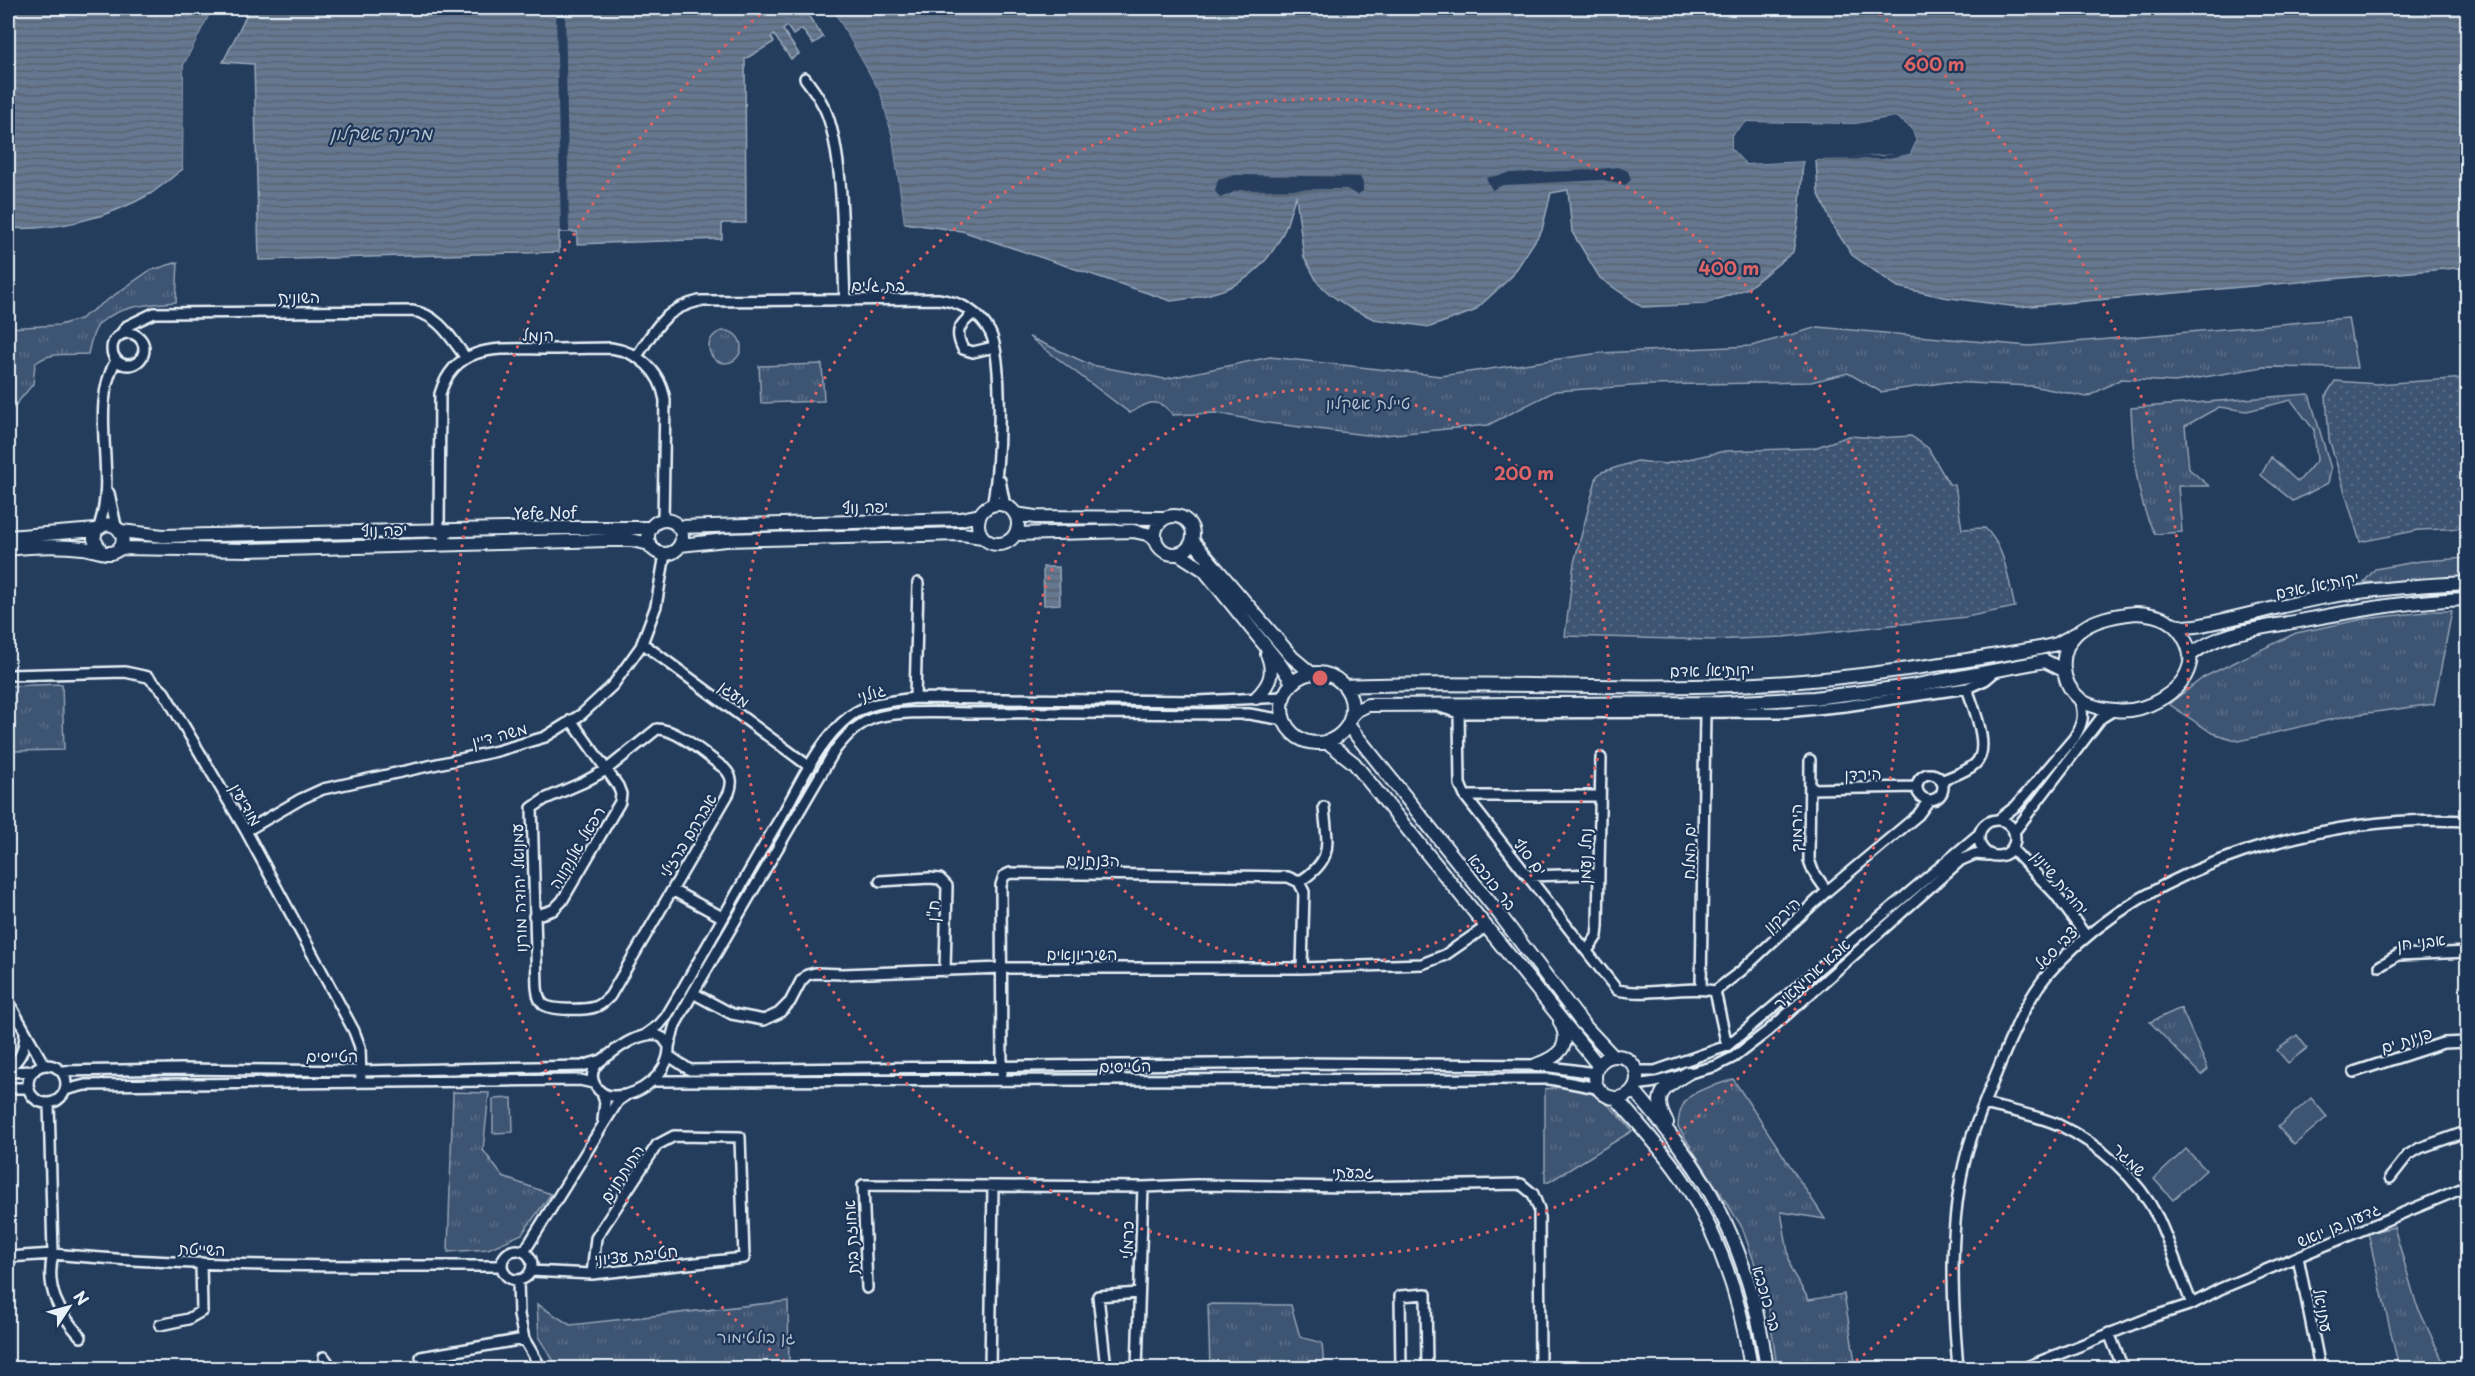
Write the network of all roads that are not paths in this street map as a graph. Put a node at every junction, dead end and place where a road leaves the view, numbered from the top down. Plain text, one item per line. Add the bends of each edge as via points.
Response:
1 (805, 78) dead end
2 (845, 299) junction
3 (974, 313) junction
4 (120, 335) junction
5 (994, 347) junction
6 (637, 357) junction
7 (466, 358) junction
8 (116, 360) junction
9 (998, 472) junction
10 (107, 484) junction
11 (992, 505) junction
12 (1005, 506) junction
13 (1015, 514) junction
14 (980, 515) junction
15 (1165, 518) junction
16 (663, 521) junction
17 (678, 527) junction
18 (98, 528) junction
19 (651, 528) junction
20 (118, 529) junction
21 (439, 530) junction
22 (1016, 534) junction
23 (8, 537) edge
24 (982, 537) junction
25 (1155, 539) junction
26 (1192, 541) junction
27 (452, 544) junction
28 (650, 544) junction
29 (680, 545) junction
30 (119, 548) junction
31 (8, 549) edge
32 (101, 551) junction
33 (665, 554) junction
34 (1179, 554) junction
35 (918, 583) dead end
36 (2468, 583) edge
37 (2468, 599) edge
38 (2174, 625) junction
39 (2075, 634) junction
40 (1258, 637) junction
41 (642, 643) junction
42 (2191, 655) junction
43 (1998, 670) junction
44 (2063, 670) junction
45 (1311, 673) junction
46 (8, 675) edge
47 (1292, 682) junction
48 (1345, 686) junction
49 (1967, 688) junction
50 (1283, 697) junction
51 (915, 698) junction
52 (1256, 698) junction
53 (2079, 698) junction
54 (1426, 704) junction
55 (2114, 710) junction
56 (1459, 713) junction
57 (1705, 714) junction
58 (571, 720) junction
59 (1284, 720) junction
60 (1350, 721) junction
61 (657, 729) joint
62 (1327, 742) junction
63 (1601, 758) dead end
64 (1810, 760) dead end
65 (810, 767) junction
66 (606, 770) junction
67 (1941, 781) junction
68 (1917, 787) junction
69 (1810, 789) junction
70 (1465, 796) junction
71 (1600, 796) junction
72 (1929, 800) junction
73 (1324, 807) dead end
74 (1998, 820) junction
75 (2468, 821) edge
76 (246, 831) junction
77 (2014, 832) junction
78 (1978, 834) junction
79 (2012, 849) junction
80 (1988, 855) junction
81 (1598, 874) junction
82 (1528, 876) junction
83 (880, 882) dead end
84 (1299, 882) junction
85 (672, 890) junction
86 (1827, 891) junction
87 (534, 916) junction
88 (722, 917) junction
89 (1486, 926) junction
90 (2086, 936) junction
91 (1587, 951) junction
92 (2468, 952) edge
93 (2380, 966) dead end
94 (1002, 968) junction
95 (1302, 968) junction
96 (945, 971) junction
97 (1701, 988) junction
98 (1715, 991) junction
99 (693, 993) junction
100 (8, 1001) edge
101 (1549, 1002) junction
102 (545, 1006) joint
103 (25, 1034) junction
104 (645, 1035) junction
105 (2468, 1042) edge
106 (1727, 1046) junction
107 (669, 1051) junction
108 (1613, 1056) junction
109 (602, 1060) junction
110 (44, 1065) junction
111 (1536, 1065) junction
112 (1002, 1068) junction
113 (1597, 1069) junction
114 (8, 1070) edge
115 (34, 1071) junction
116 (61, 1071) junction
117 (360, 1071) junction
118 (1636, 1071) junction
119 (2354, 1071) dead end
120 (1688, 1073) junction
121 (361, 1081) junction
122 (653, 1081) junction
123 (1001, 1081) junction
124 (593, 1083) junction
125 (1634, 1087) junction
126 (8, 1088) edge
127 (29, 1088) junction
128 (1597, 1088) junction
129 (66, 1090) junction
130 (630, 1092) junction
131 (602, 1093) junction
132 (1616, 1098) junction
133 (50, 1103) junction
134 (1984, 1104) junction
135 (599, 1131) junction
136 (2468, 1131) edge
137 (1678, 1145) junction
138 (2390, 1178) dead end
139 (862, 1185) joint
140 (993, 1186) junction
141 (2468, 1186) edge
142 (1143, 1187) junction
143 (524, 1252) junction
144 (53, 1254) junction
145 (8, 1257) edge
146 (2298, 1257) junction
147 (744, 1258) joint
148 (201, 1263) junction
149 (501, 1266) junction
150 (531, 1271) junction
151 (592, 1274) junction
152 (518, 1281) junction
153 (867, 1288) dead end
154 (1139, 1293) junction
155 (2190, 1300) junction
156 (160, 1325) dead end
157 (2109, 1333) junction
158 (81, 1337) dead end
159 (524, 1339) junction
160 (324, 1357) dead end
161 (421, 1357) dead end
162 (332, 1368) edge
163 (541, 1368) edge
164 (990, 1368) edge
165 (1106, 1368) edge
166 (1137, 1368) edge
167 (1401, 1368) edge
168 (1427, 1368) edge
169 (1540, 1368) edge
170 (1751, 1368) edge
171 (1767, 1368) edge
172 (1958, 1368) edge
173 (2024, 1368) edge
174 (2123, 1368) edge
175 (2320, 1368) edge

1 - 2 street via 818,96 832,137
2 - 3 street, בת גלים via 939,299 959,302
2 - 6 street, בת גלים via 686,304 675,308 662,321
3 - 5 street, בת גלים via 991,333
3 - 5 street via 958,334 963,349 973,352
4 - 7 street, השונית via 127,326 154,313 412,311 434,319
4 - 8 street via 112,346
4 - 8 street via 138,336 145,350 140,360 131,365
5 - 9 street, בת גלים via 998,366
6 - 7 street, הנמל via 598,348 490,349
6 - 16 street, הנמל via 654,372 665,400
7 - 21 street, הנמל via 448,374 440,394
8 - 10 street via 103,397
9 - 11 street, בת גלים
9 - 12 street, בת גלים
10 - 18 street
10 - 20 street
11 - 12 main road
11 - 14 main road
12 - 13 main road
13 - 15 main road via 1035,518
13 - 22 main road
14 - 17 main road, יפה נוף via 961,519
14 - 24 main road
15 - 25 main road via 1155,530
15 - 26 main road via 1178,516 1188,521 1193,530
16 - 17 main road, יפה נוף
16 - 19 main road
17 - 29 main road
18 - 20 main road via 108,524
18 - 23 main road
18 - 32 main road via 94,539
19 - 21 main road, Yefe Nof
19 - 28 main road
20 - 21 main road, יפה נוף via 163,536
20 - 30 main road via 123,540
21 - 27 street
22 - 24 main road via 999,544
22 - 25 main road via 1119,530
24 - 29 main road, יפה נוף via 962,534 726,540
25 - 34 main road via 1167,553
26 - 34 main road
26 - 45 main road via 1292,657
27 - 28 main road, יפה נוף via 631,540
27 - 30 main road, יפה נוף via 248,550
28 - 33 main road, יפה נוף
29 - 33 main road, יפה נוף
30 - 32 main road via 110,553
31 - 32 main road via 64,546
33 - 41 street, משה דיין via 656,606
34 - 40 main road via 1204,570
35 - 51 street
36 - 38 main road, יקותיאל אדם via 2388,588 2196,626
37 - 42 main road, יקותיאל אדם via 2386,606 2290,623 2222,637
38 - 39 main road via 2156,615 2125,614 2095,622
38 - 42 main road via 2181,630
39 - 44 main road via 2066,647
39 - 48 main road, יקותיאל אדם via 2040,648 1828,680 1675,686
40 - 47 main road
40 - 52 main road via 1272,670 1268,686
41 - 58 street, משה דיין via 613,685
41 - 65 street, מעגן
42 - 55 main road via 2185,676 2156,702 2127,711
43 - 44 main road, יקותיאל אדם via 2045,661
43 - 49 street
43 - 54 main road, יקותיאל אדם via 1912,687 1814,698 1722,703
44 - 53 main road via 2068,686
45 - 47 main road
45 - 48 main road via 1332,676
46 - 76 street, מודיעין via 125,672 147,676 164,692
47 - 50 main road
48 - 60 main road via 1351,696
49 - 57 street via 1787,712
49 - 67 street via 1983,742 1982,756 1974,765
50 - 52 street, גולני
50 - 59 main road
51 - 52 street, גולני via 1198,701
51 - 65 street, גולני via 882,702 851,715 834,731
53 - 55 main road
53 - 74 street via 2084,712 2074,738 2016,806
54 - 56 street
54 - 60 main road, יקותיאל אדם via 1368,705 1357,710
55 - 77 street via 2101,718
56 - 57 street
56 - 70 street, ים סוף via 1460,784
57 - 97 street, ים המלח
58 - 66 street, רפאל אלנקווה
58 - 76 street, משה דיין via 545,737 497,751 323,789
59 - 62 main road via 1301,740
59 - 99 street, גולני via 1249,714 998,713 874,718 847,735 836,750
60 - 62 main road via 1341,734
60 - 108 main road, בר כוכבא via 1582,1023
61 - 66 street, עמנואל יהודה מורנו
61 - 85 street, אברהם ברזילי via 666,729 705,754 729,774 732,783
62 - 89 main road, בר כוכבא via 1354,763
63 - 71 street, נחל נעמן
64 - 69 street, הירמוך
65 - 88 street, גולני
66 - 87 street, רפאל אלנקווה via 618,786 620,802 562,901 553,910
66 - 87 street, עמנואל יהודה מורנו via 532,808
67 - 68 street via 1933,774 1925,775
67 - 72 street via 1939,796
68 - 69 street, הירדן
68 - 72 street via 1919,794
69 - 86 street, הירמוך via 1809,860
70 - 71 street
70 - 82 street, ים סוף
71 - 81 street, נחל נעמן
72 - 86 street, הירקון via 1918,815
73 - 84 street via 1324,861
74 - 77 street
74 - 78 street via 1984,825
75 - 90 street, צבי סגל via 2437,819 2323,829 2276,841 2169,881
76 - 117 street, מודיעין via 354,1031 360,1047
77 - 79 street
78 - 80 street via 1980,846
78 - 106 street, אבא אחימאיר
79 - 80 street via 2002,856
79 - 90 street, יהודית שיינין via 2056,895
80 - 120 street, אבא אחימאיר via 1975,854 1961,860 1734,1058
81 - 82 street
81 - 91 street, נחל נעמן via 1597,936
82 - 91 street, ים סוף
83 - 96 street, ח"ן via 930,878 940,879 947,886
84 - 94 street, הצנחנים via 1288,877 1010,873 1001,885
84 - 95 street via 1304,892
85 - 88 street, אברהם ברזילי
85 - 102 street, אברהם ברזילי via 602,1004 593,1008
86 - 98 street, הירקון via 1742,971
87 - 102 street, עמנואל יהודה מורנו via 538,998
88 - 104 street, גולני via 666,1017
89 - 95 street, השיריונאים via 1445,955 1422,964
89 - 101 main road, בר כוכבא
90 - 134 street, צבי סגל via 2042,982 2015,1029
91 - 97 street, ים סוף via 1617,990 1630,993
92 - 93 street, אבני חן via 2398,955
94 - 95 street, השיריונאים
94 - 96 street, השיריונאים
94 - 112 street, הצנחנים
96 - 99 street, השיריונאים via 807,975 790,1002 764,1020 732,1014
97 - 98 street
98 - 106 street
99 - 107 street, גולני via 675,1025
100 - 103 street
101 - 111 main road via 1565,1040 1558,1055
101 - 113 main road, בר כוכבא
103 - 110 street
103 - 114 street via 19,1060
104 - 107 street, הטייסים via 663,1038
104 - 109 street, גולני
105 - 119 street, פנינת ים via 2443,1043
106 - 118 street, אבא אחימאיר via 1655,1071
107 - 112 street, הטייסים via 690,1070
107 - 122 street, גולני via 660,1075
108 - 113 main road via 1604,1059
108 - 118 main road via 1628,1060
109 - 117 street, הטייסים via 582,1066
109 - 124 street via 595,1068
110 - 115 street
110 - 116 street
111 - 112 street, הטייסים via 1300,1063
111 - 113 street, הטייסים
112 - 123 street, הצנחנים
113 - 128 main road
114 - 115 street
115 - 127 street
116 - 117 street, הטייסים
116 - 129 street
117 - 121 street, מודיעין
118 - 125 main road
120 - 125 street, אבא אחימאיר
120 - 137 main road via 1669,1083 1660,1096 1659,1105
121 - 124 street, הטייסים
121 - 129 street, הטייסים via 85,1085
122 - 123 street, הטייסים
122 - 130 street
123 - 128 street, הטייסים via 1550,1078
124 - 131 street
125 - 132 main road via 1627,1095
125 - 137 main road, בר כוכבא
126 - 127 street
127 - 133 street via 38,1100
128 - 132 main road
129 - 133 street
130 - 131 street via 612,1096
130 - 135 street via 618,1101
131 - 135 street via 605,1112
132 - 170 main road, בר כוכבא via 1683,1180 1714,1235 1746,1334
133 - 144 street
134 - 155 street, שמגר via 2057,1124 2103,1152 2138,1187 2157,1216
134 - 172 street, צבי סגל via 1967,1153 1958,1199 1954,1254
135 - 143 street
136 - 138 street via 2408,1155
137 - 171 main road, בר כוכבא via 1728,1227 1762,1330
139 - 140 street, גבעתי
139 - 153 street, אחוזת בית
140 - 142 street, גבעתי
140 - 164 street
141 - 146 street, גדעון בן יואש
142 - 154 street, כרמלי
142 - 169 street, גבעתי via 1521,1184 1533,1194 1539,1209
143 - 149 street via 510,1251
143 - 150 street via 531,1258
144 - 145 street, השייטת
144 - 148 street, השייטת
144 - 158 street via 50,1268 54,1300
146 - 155 street, גדעון בן יואש
146 - 175 street, עתניאל
147 - 151 street, חטיבת עציוני
147 - 151 street, התותחנים via 740,1137 674,1136 657,1145 596,1238
148 - 149 street, השייטת
148 - 156 street via 202,1311 188,1319
149 - 152 street via 507,1277
150 - 151 street, חטיבת עציוני
150 - 152 street
152 - 159 street
154 - 165 street via 1098,1296
154 - 166 street, כרמלי
155 - 157 street, גדעון בן יואש
157 - 173 street, גדעון בן יואש
157 - 174 street
159 - 161 street
159 - 163 street
160 - 162 street
167 - 168 street via 1400,1296 1426,1294

